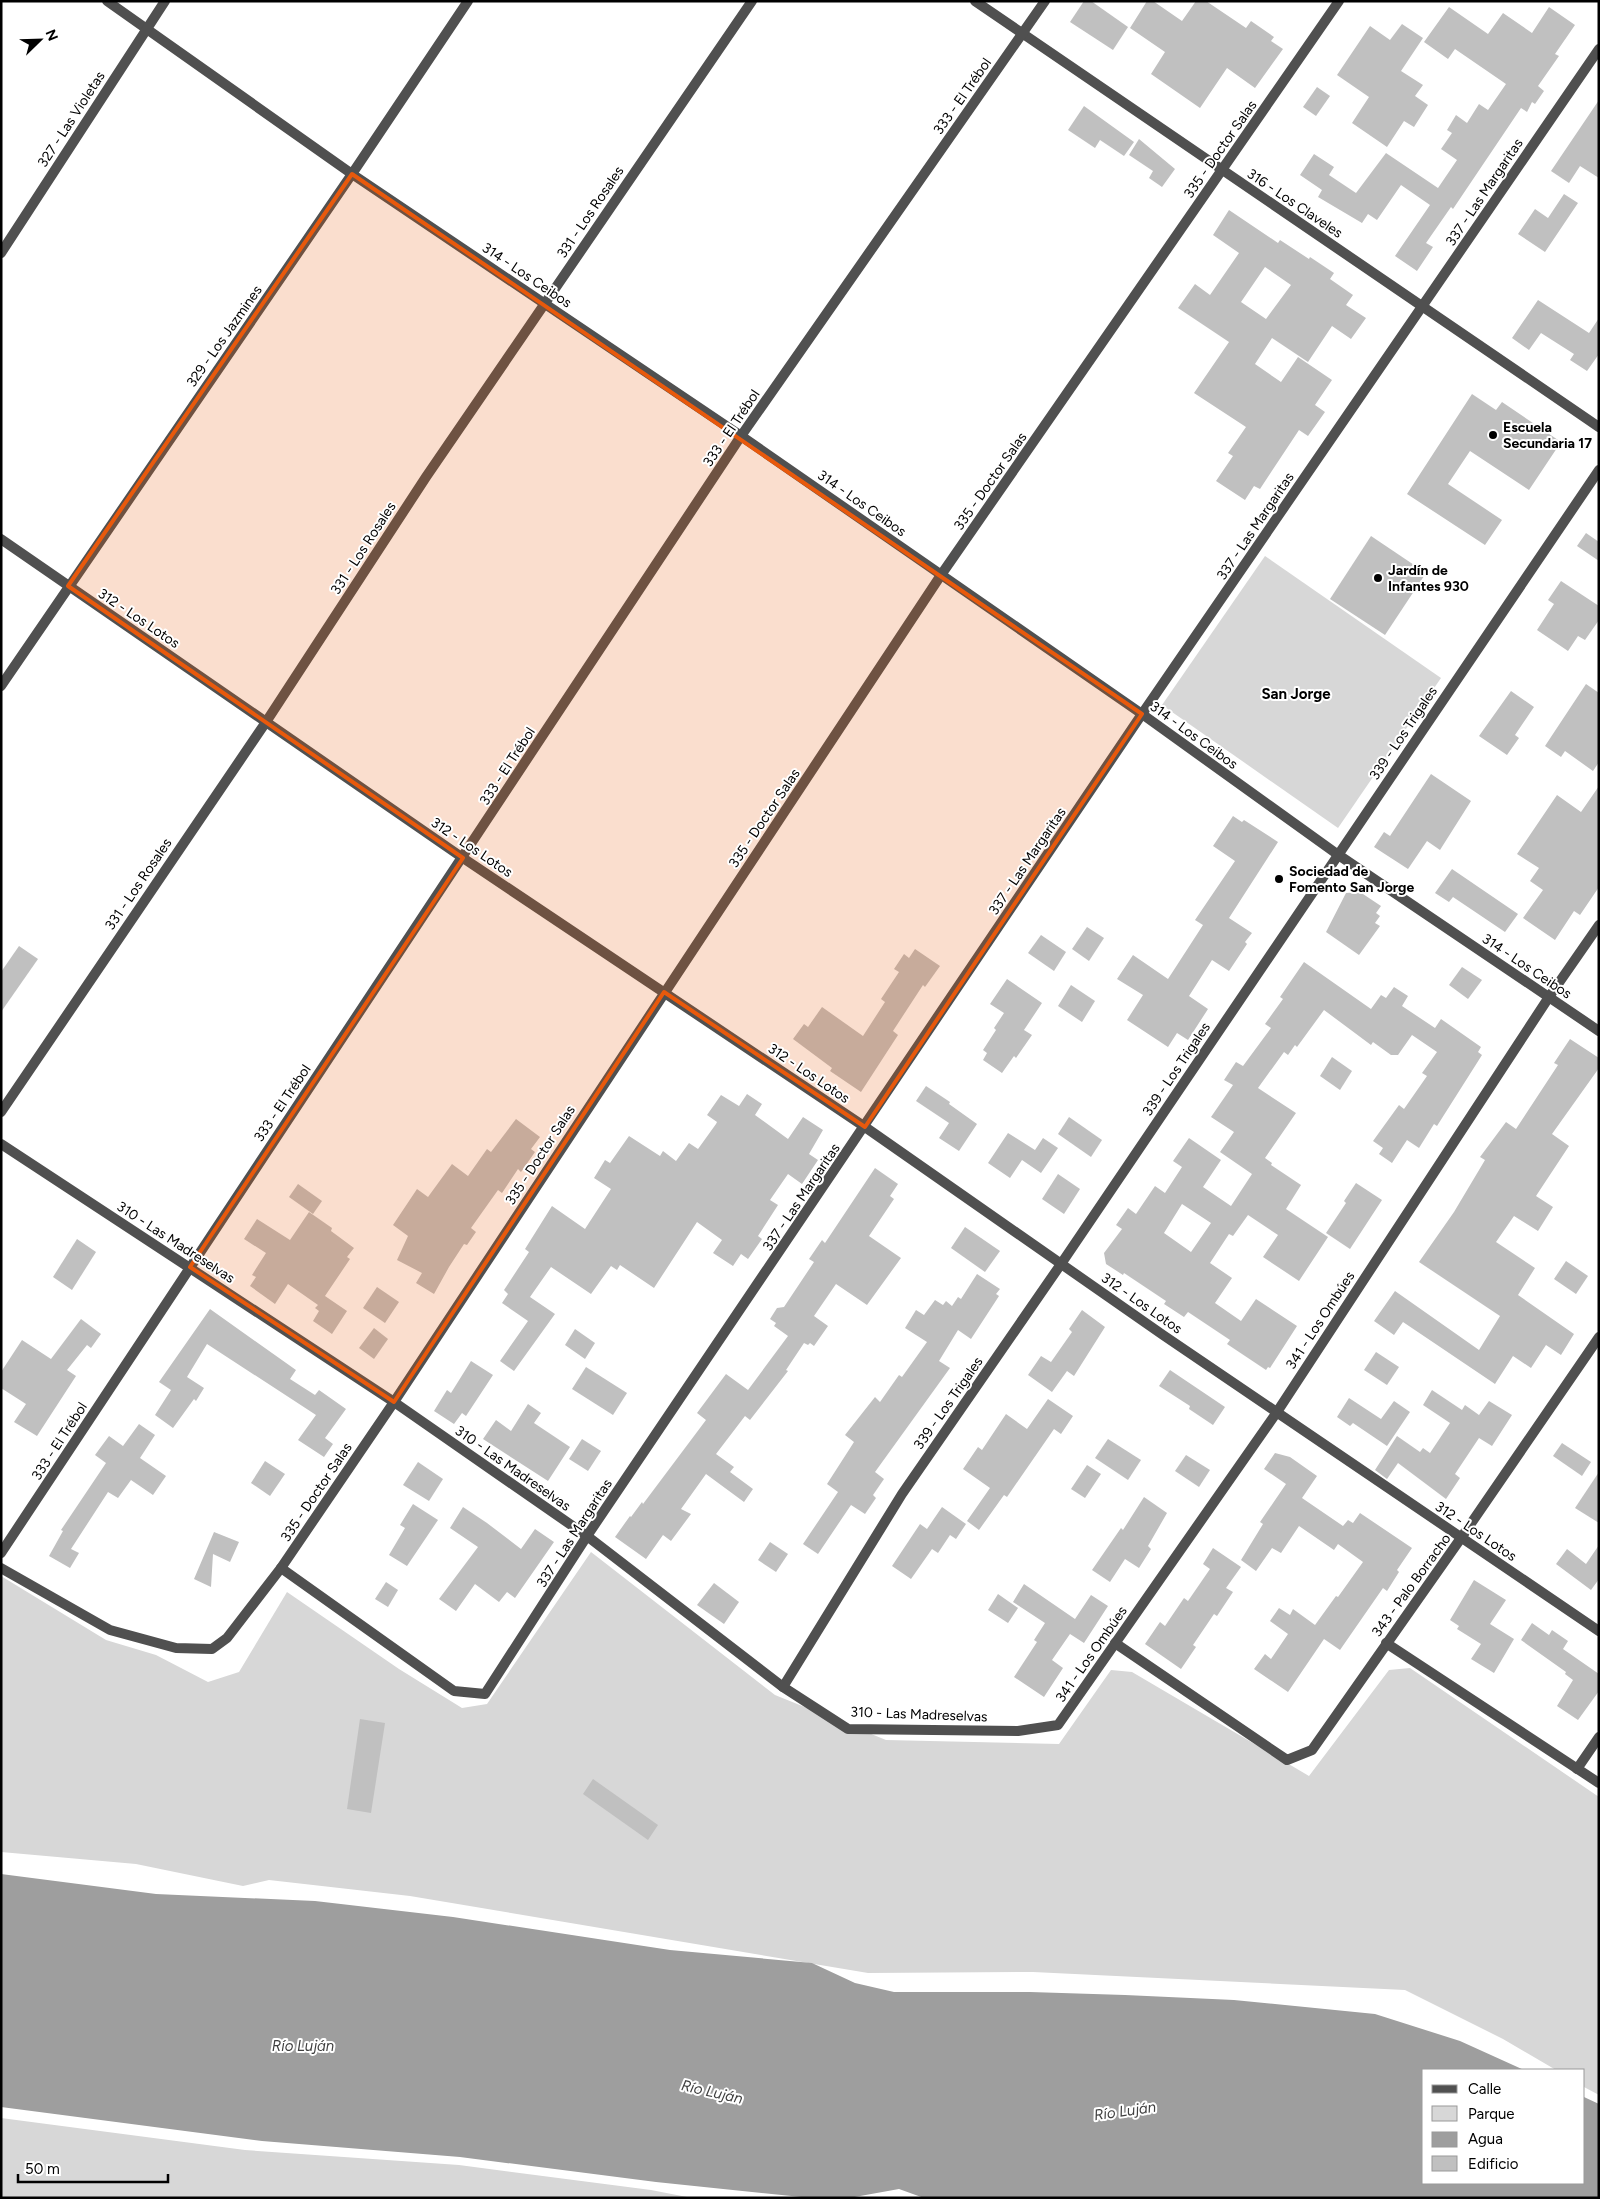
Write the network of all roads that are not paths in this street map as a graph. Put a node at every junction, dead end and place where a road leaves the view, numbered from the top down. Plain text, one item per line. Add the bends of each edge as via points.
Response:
1 (107, 1) edge
2 (166, 1) edge
3 (468, 1) edge
4 (752, 1) edge
5 (975, 1) edge
6 (1045, 1) edge
7 (1339, 1) edge
8 (146, 29) junction
9 (1022, 34) junction
10 (1599, 49) edge
11 (1222, 170) junction
12 (352, 174) junction
13 (1, 253) edge
14 (544, 304) junction
15 (1422, 307) junction
16 (1599, 427) edge
17 (741, 436) junction
18 (1599, 470) edge
19 (1, 539) edge
20 (941, 575) junction
21 (68, 586) junction
22 (1, 686) edge
23 (1142, 714) junction
24 (266, 722) junction
25 (1337, 854) junction
26 (463, 858) junction
27 (1599, 925) edge
28 (664, 992) junction
29 (1549, 997) junction
30 (1599, 1031) edge
31 (1, 1112) edge
32 (865, 1127) junction
33 (1, 1144) edge
34 (1061, 1264) junction
35 (190, 1266) junction
36 (1599, 1337) edge
37 (394, 1402) junction
38 (1276, 1412) junction
39 (587, 1536) junction
40 (1461, 1538) junction
41 (1, 1553) edge
42 (1, 1568) edge
43 (281, 1568) junction
44 (1599, 1631) edge
45 (1386, 1642) junction
46 (1115, 1643) junction
47 (783, 1687) junction
48 (1058, 1725) joint
49 (1599, 1737) edge
50 (1577, 1768) junction
51 (1599, 1783) edge

1 - 8 street, 314 - Los Ceibos
2 - 8 street, 327 - Las Violetas
3 - 12 street, 329 - Los Jazmines
4 - 14 street, 331 - Los Rosales
5 - 9 street, 316 - Los Claveles
6 - 9 street, 333 - El Trébol
7 - 11 street, 335 - Doctor Salas
8 - 12 street, 314 - Los Ceibos
8 - 13 street, 327 - Las Violetas
9 - 11 street, 316 - Los Claveles
9 - 17 street, 333 - El Trébol
10 - 15 street, 337 - Las Margaritas
11 - 15 street, 316 - Los Claveles
11 - 20 street, 335 - Doctor Salas
12 - 14 street, 314 - Los Ceibos
12 - 21 street, 329 - Los Jazmines
14 - 17 street, 314 - Los Ceibos
14 - 24 street, 331 - Los Rosales
15 - 16 street, 316 - Los Claveles
15 - 23 street, 337 - Las Margaritas
17 - 20 street, 314 - Los Ceibos
17 - 26 street, 333 - El Trébol
18 - 25 street, 339 - Los Trigales
19 - 21 street, 312 - Los Lotos
20 - 23 street, 314 - Los Ceibos
20 - 28 street, 335 - Doctor Salas
21 - 22 street, 329 - Los Jazmines
21 - 24 street, 312 - Los Lotos
23 - 25 street, 314 - Los Ceibos
23 - 32 street, 337 - Las Margaritas
24 - 26 street, 312 - Los Lotos
24 - 31 street, 331 - Los Rosales
25 - 29 street, 314 - Los Ceibos
25 - 34 street, 339 - Los Trigales
26 - 28 street, 312 - Los Lotos
26 - 35 street, 333 - El Trébol
27 - 29 street, 341 - Los Ombúes
28 - 32 street, 312 - Los Lotos
28 - 37 street, 335 - Doctor Salas
29 - 30 street, 314 - Los Ceibos
29 - 38 street, 341 - Los Ombúes
32 - 34 street, 312 - Los Lotos
32 - 39 street, 337 - Las Margaritas
33 - 35 street, 310 - Las Madreselvas
34 - 38 street, 312 - Los Lotos
34 - 47 street, 339 - Los Trigales via 902,1494
35 - 37 street, 310 - Las Madreselvas
35 - 41 street, 333 - El Trébol
36 - 40 street, 343 - Palo Borracho
37 - 39 street, 310 - Las Madreselvas
37 - 43 street, 335 - Doctor Salas
38 - 40 street, 312 - Los Lotos
38 - 46 street, 341 - Los Ombúes
39 - 43 street, 337 - Las Margaritas via 485,1694 454,1691
39 - 47 street, 310 - Las Madreselvas
40 - 44 street, 312 - Los Lotos
40 - 45 street, 343 - Palo Borracho
42 - 43 street, 335 - Doctor Salas via 110,1630 176,1648 212,1649 227,1638
45 - 46 street, 343 - Palo Borracho via 1312,1750 1287,1760
45 - 50 street
46 - 48 street, 341 - Los Ombúes
47 - 48 street, 310 - Las Madreselvas via 848,1729 1018,1731
49 - 50 street
50 - 51 street

